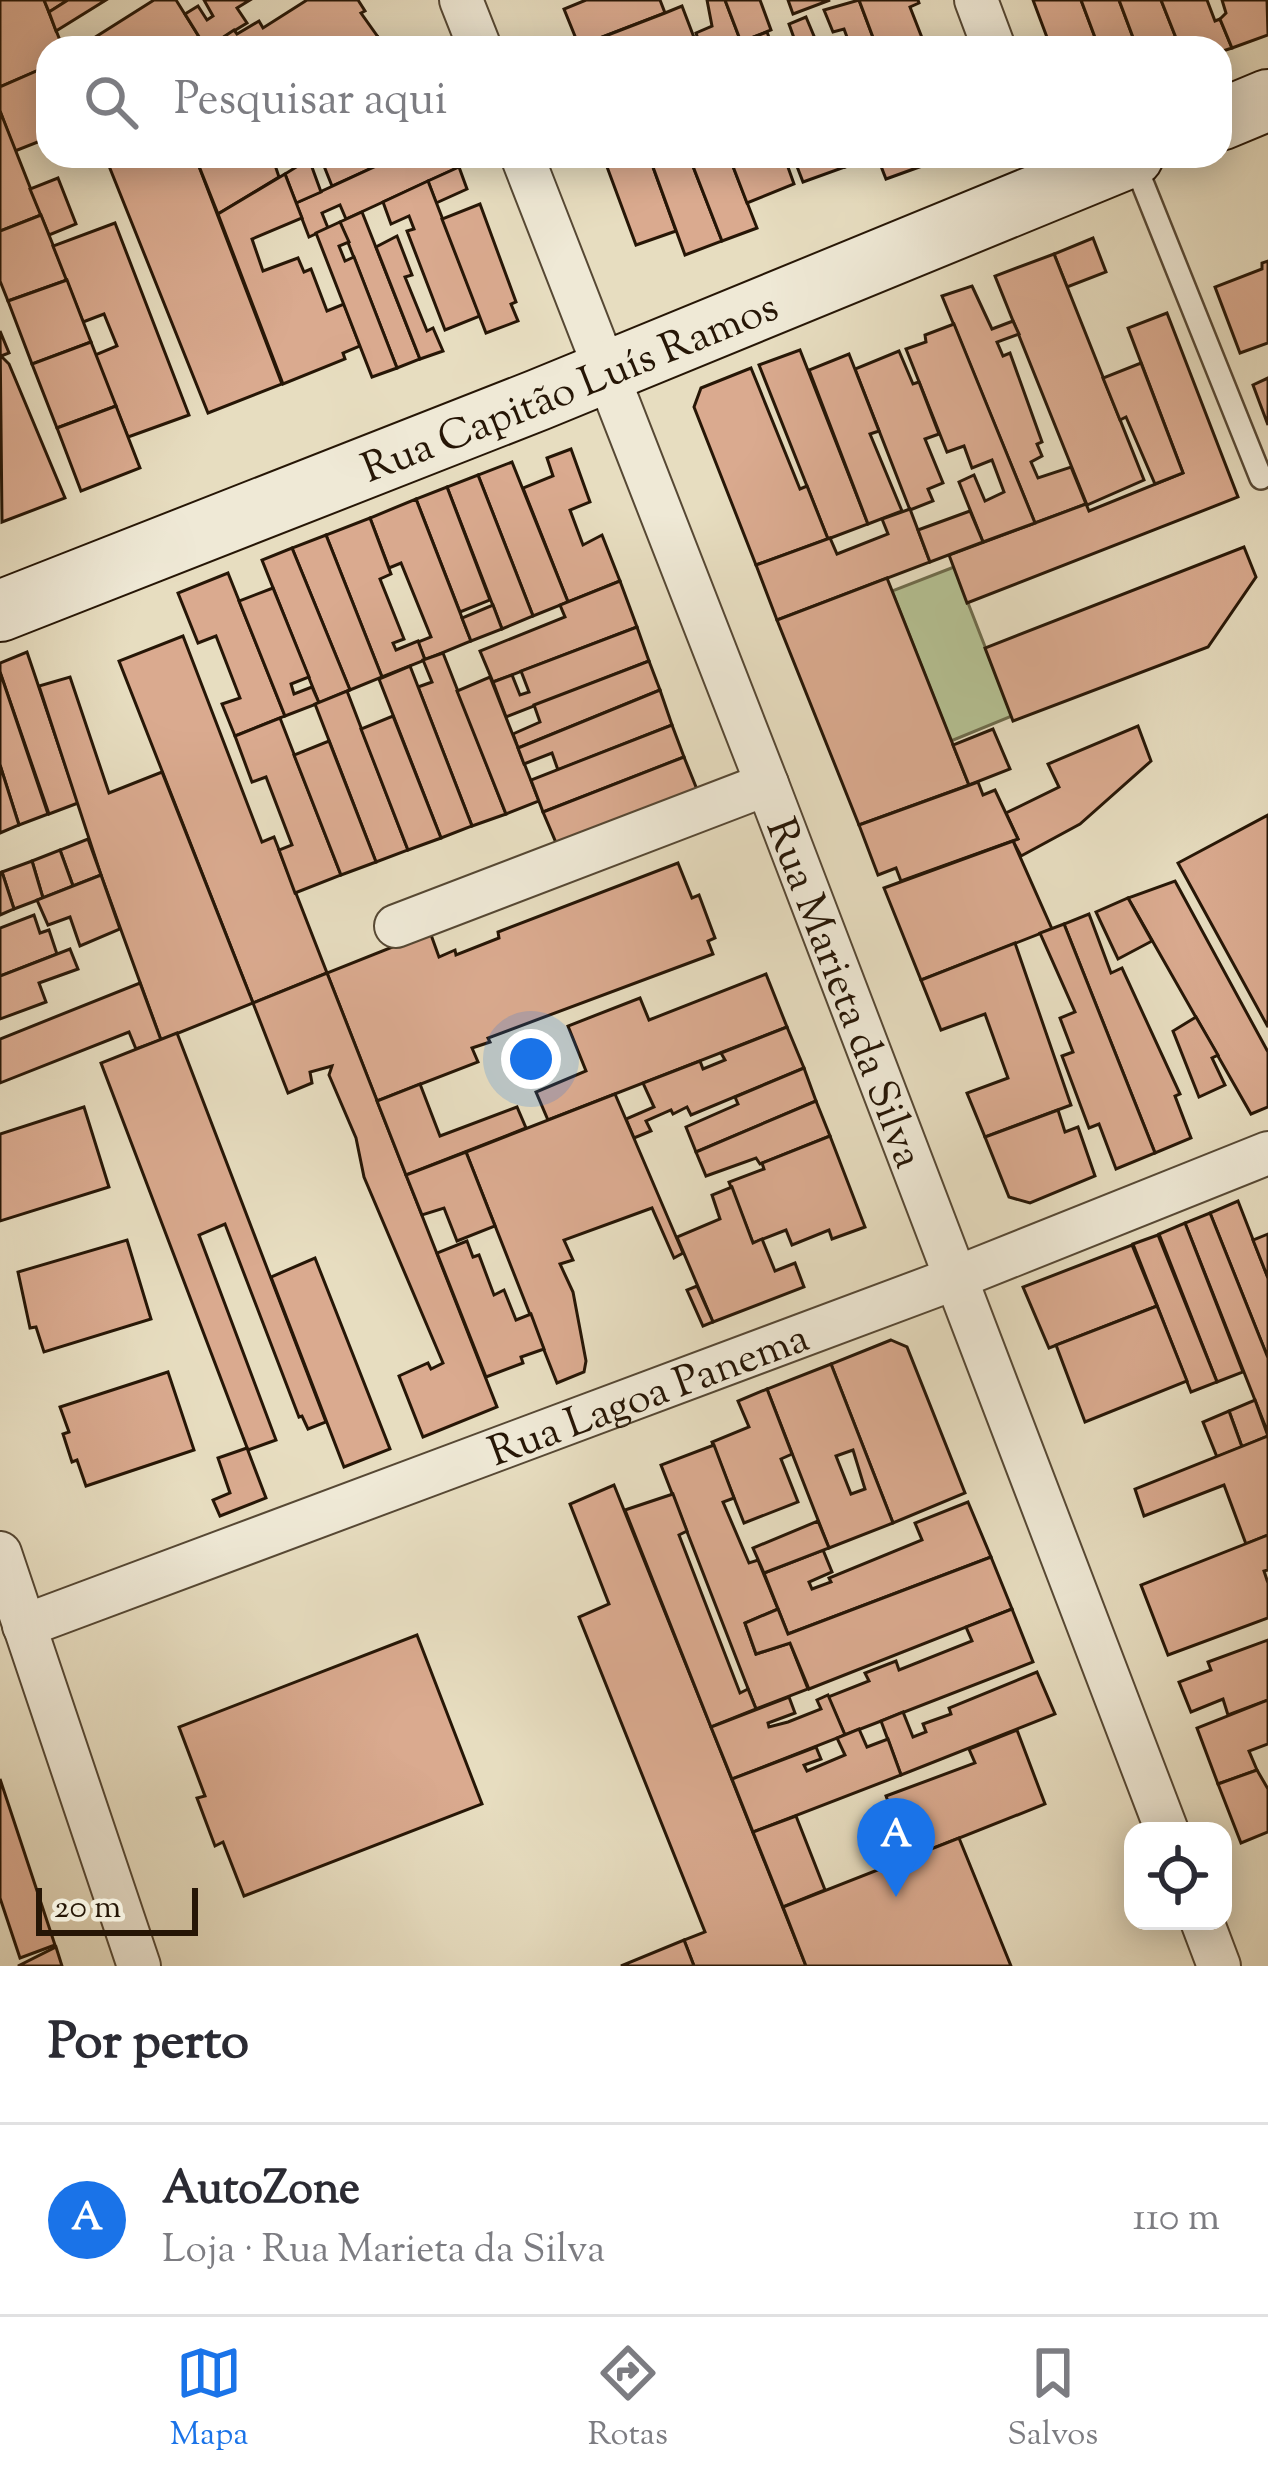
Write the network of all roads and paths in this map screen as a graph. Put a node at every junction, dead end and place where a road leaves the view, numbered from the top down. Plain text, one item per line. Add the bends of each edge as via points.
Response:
1 (461, 0) edge
2 (976, 0) edge
3 (475, 36) edge
4 (990, 36) edge
5 (1268, 100) edge
6 (1232, 115) edge
7 (527, 168) edge
8 (1138, 168) edge
9 (1043, 173) edge
10 (606, 372) junction
11 (1261, 478) dead end
12 (0, 611) edge
13 (767, 784) junction
14 (396, 926) dead end
15 (1268, 1153) edge
16 (953, 1279) junction
17 (0, 1553) edge
18 (24, 1626) junction
19 (1164, 1822) edge
20 (1205, 1930) edge
21 (139, 1966) edge
22 (1219, 1966) edge

1 - 3 street
2 - 4 street
5 - 6 street
7 - 10 street, Rua Marieta da Silva
8 - 11 lane
9 - 10 street, Rua Capitão Luís Ramos
10 - 12 street, Rua Capitão Luís Ramos
10 - 13 street, Rua Marieta da Silva
13 - 14 street
13 - 16 street, Rua Marieta da Silva
15 - 16 street, Rua Lagoa Panema
16 - 18 street, Rua Lagoa Panema
16 - 19 street, Rua Marieta da Silva
17 - 18 street
18 - 21 street
20 - 22 street

